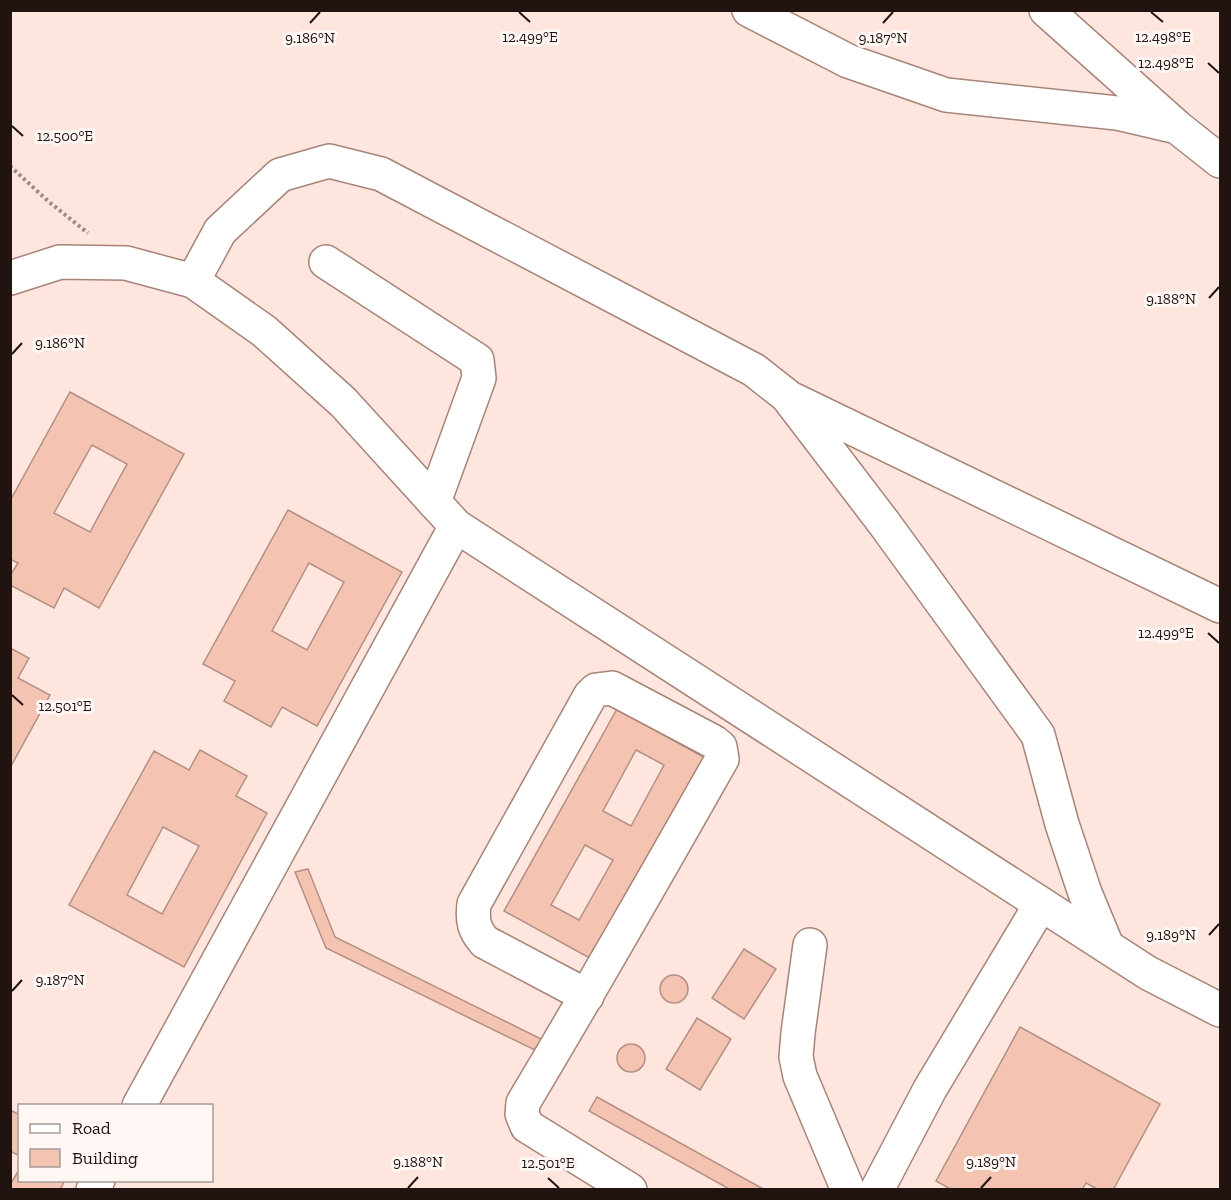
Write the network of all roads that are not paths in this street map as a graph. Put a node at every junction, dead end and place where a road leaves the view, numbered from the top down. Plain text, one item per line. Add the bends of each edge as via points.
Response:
1 (749, 10) edge
2 (1046, 10) edge
3 (1177, 127) junction
4 (1221, 161) edge
5 (326, 262) dead end
6 (10, 278) edge
7 (193, 281) junction
8 (788, 396) junction
9 (445, 514) junction
10 (1221, 606) edge
11 (1041, 904) junction
12 (810, 945) dead end
13 (1107, 946) junction
14 (587, 996) junction
15 (1220, 1007) edge
16 (140, 1104) edge
17 (630, 1190) edge
18 (848, 1190) edge
19 (877, 1190) edge

1 - 3 street via 848,61 946,94 1117,114
2 - 3 street
3 - 4 street
5 - 9 street via 477,360 479,378
6 - 7 street via 60,262 126,263
7 - 8 street via 220,231 280,175 329,161 381,174 754,369
7 - 9 street via 264,331 343,402
8 - 10 street
8 - 13 street via 1038,735 1084,893
9 - 11 street
9 - 16 street
11 - 13 street
11 - 19 street via 930,1089
12 - 18 street via 796,1057 800,1076
13 - 15 street via 1148,973
14 - 14 street via 722,759 720,747 714,742 612,688 596,690 590,696 474,904 473,914 473,925 485,942
14 - 17 street via 524,1103 523,1121

